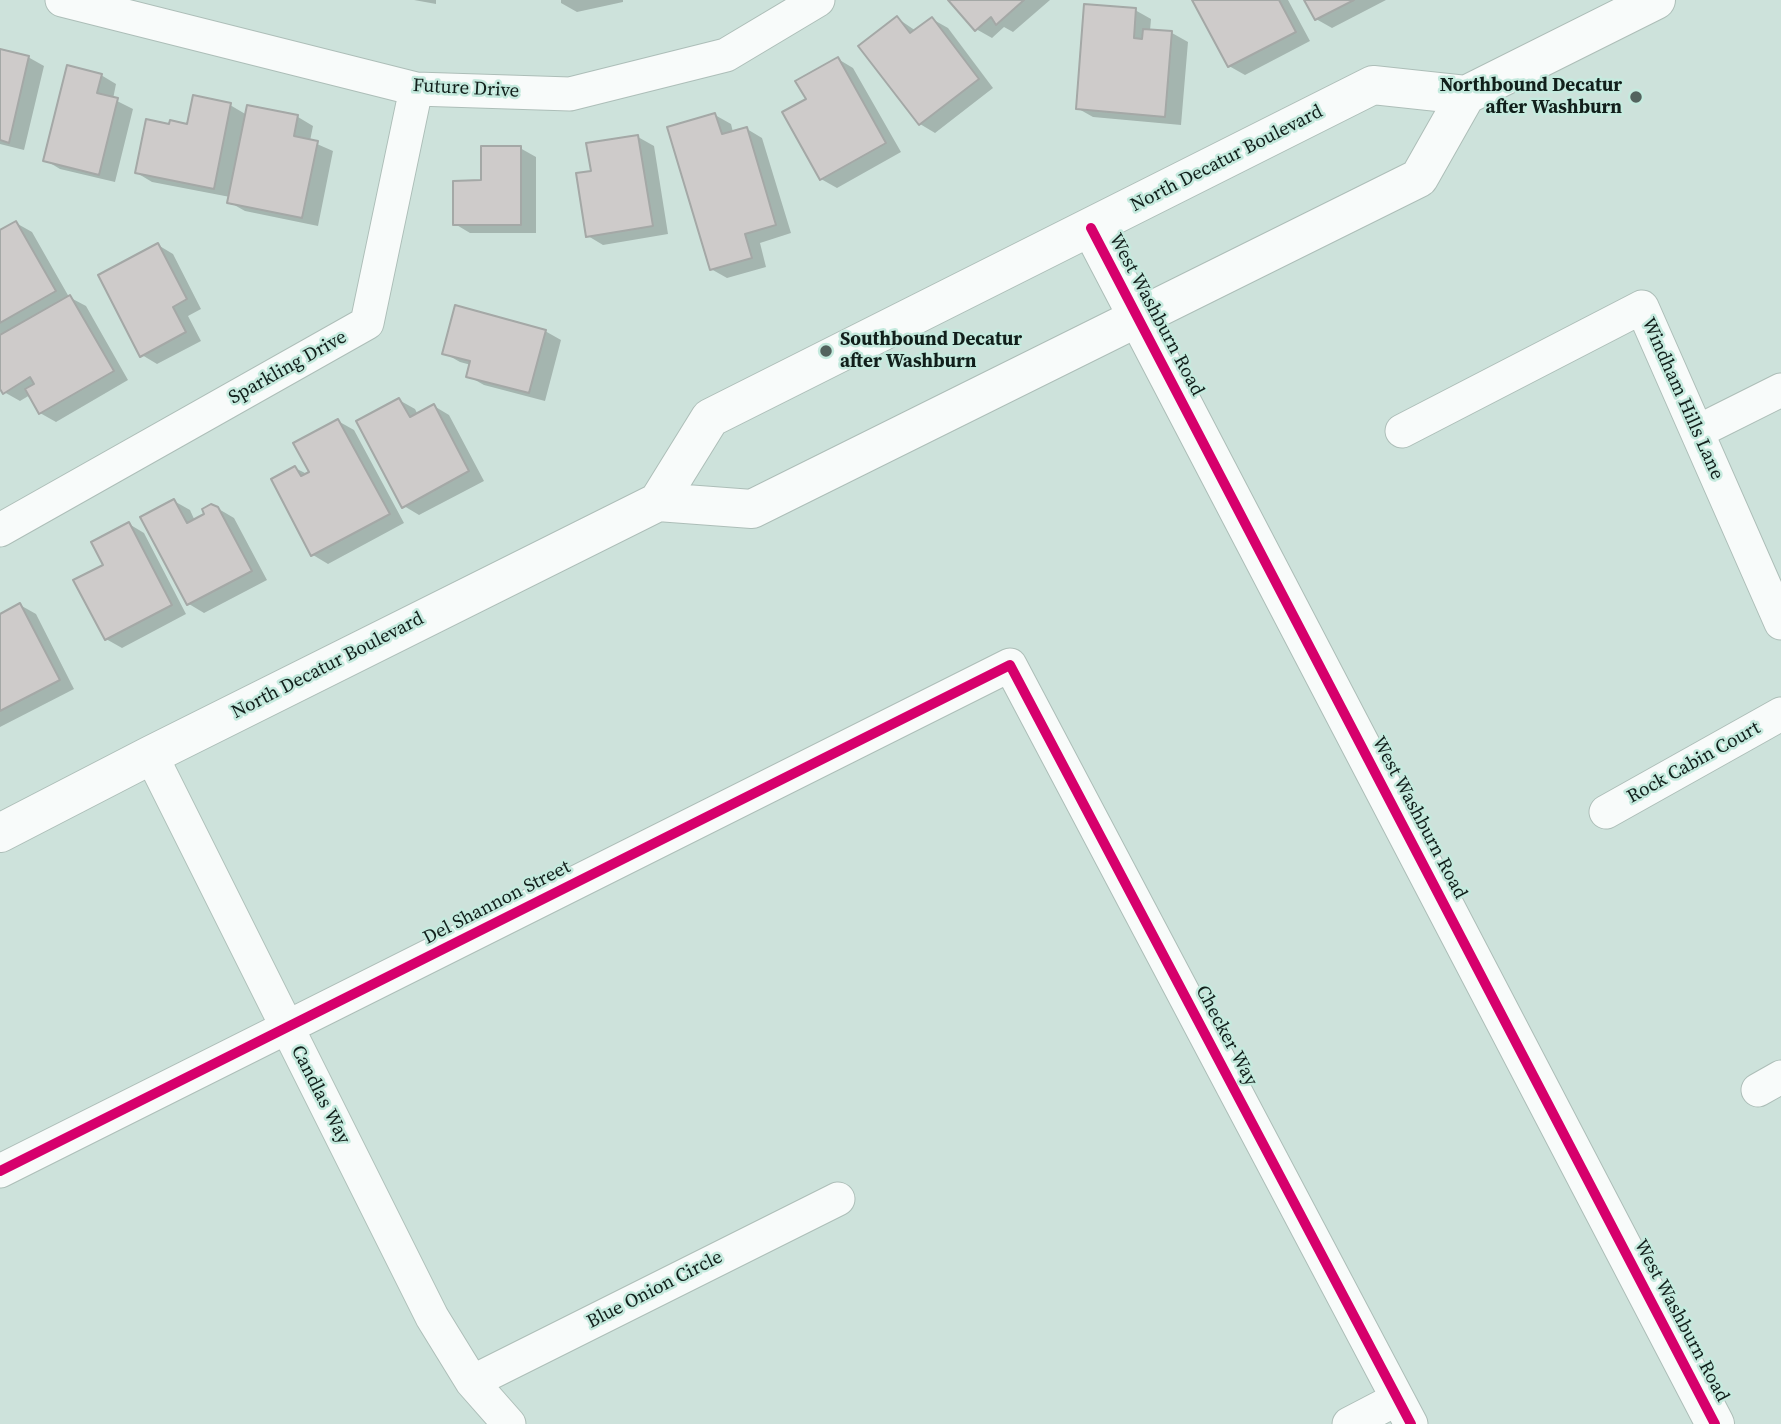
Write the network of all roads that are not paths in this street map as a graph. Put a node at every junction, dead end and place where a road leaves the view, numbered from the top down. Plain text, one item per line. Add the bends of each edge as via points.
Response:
1 (62, 0) edge
2 (818, 0) edge
3 (1656, 0) edge
4 (416, 89) junction
5 (1466, 95) junction
6 (1091, 228) junction
7 (1138, 316) junction
8 (1781, 390) edge
9 (1402, 431) dead end
10 (1697, 432) junction
11 (658, 502) junction
12 (0, 530) edge
13 (1781, 623) edge
14 (1010, 665) joint
15 (1781, 715) edge
16 (151, 755) junction
17 (1606, 812) dead end
18 (0, 833) edge
19 (286, 1028) junction
20 (0, 1171) edge
21 (838, 1199) dead end
22 (472, 1382) junction
23 (1404, 1411) edge
24 (509, 1424) edge
25 (1349, 1424) edge
26 (1715, 1424) edge

1 - 4 street, Future Drive
2 - 4 street, Future Drive via 726,55 570,94
3 - 5 main road
4 - 12 street, Sparkling Drive via 367,323
5 - 6 main road, North Decatur Boulevard via 1373,85
5 - 7 main road via 1419,178
6 - 7 main road, West Washburn Road
6 - 11 main road, North Decatur Boulevard via 710,418
7 - 11 main road via 752,509
7 - 26 main road, West Washburn Road
8 - 10 street
9 - 10 street, Windham Hills Lane via 1642,307
10 - 13 street, Windham Hills Lane
11 - 16 main road, North Decatur Boulevard
14 - 19 street, Del Shannon Street
14 - 23 street, Checker Way
15 - 17 street, Rock Cabin Court
16 - 18 main road, North Decatur Boulevard
16 - 19 street, Candlas Way
19 - 20 street, Del Shannon Street
19 - 22 street, Candlas Way via 432,1317
21 - 22 street, Blue Onion Circle
22 - 24 street, Candlas Way
23 - 25 street

